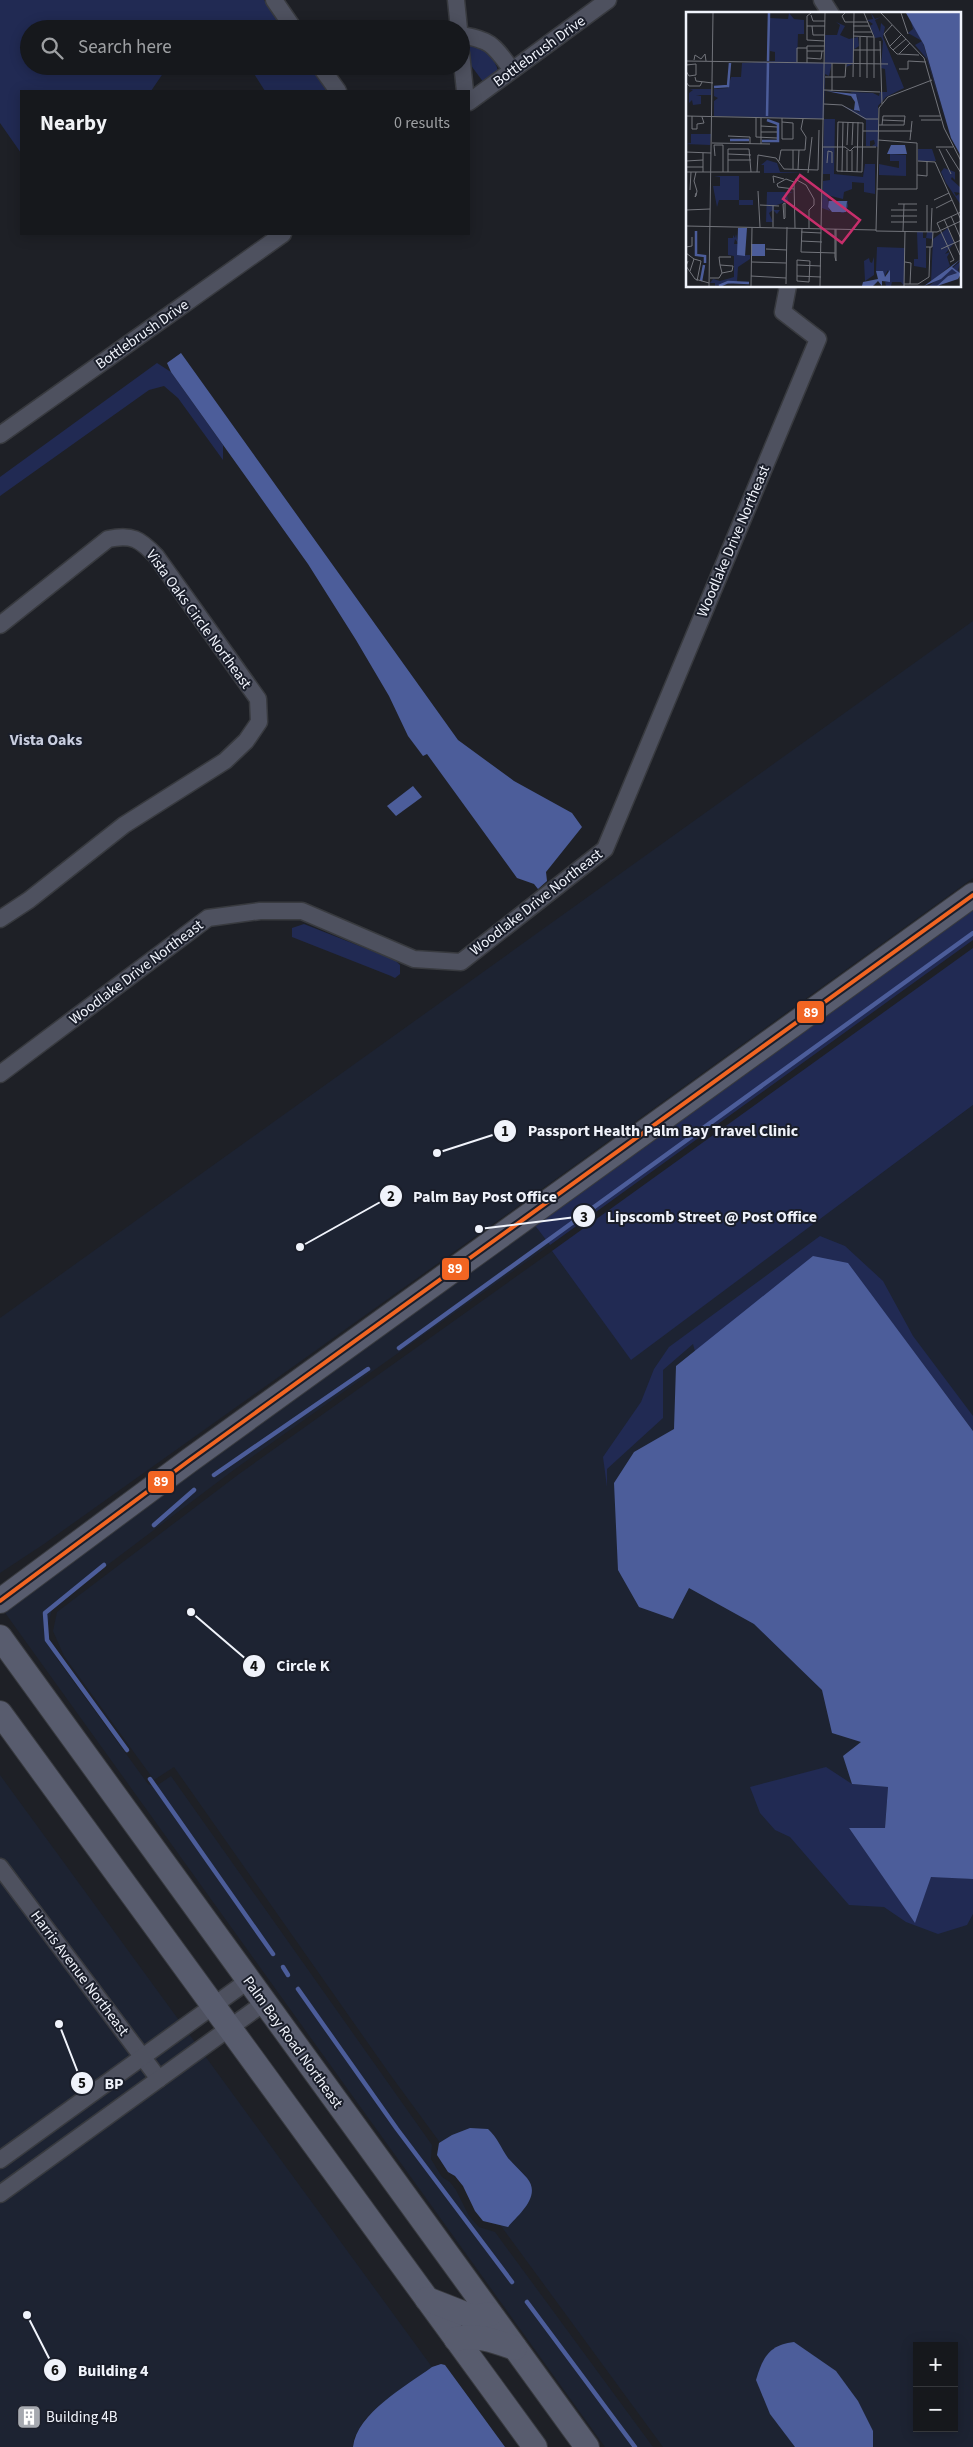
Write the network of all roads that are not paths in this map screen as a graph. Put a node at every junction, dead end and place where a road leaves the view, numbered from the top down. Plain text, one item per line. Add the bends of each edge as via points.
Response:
1 (274, 0) edge
2 (456, 0) edge
3 (608, 0) edge
4 (822, 0) edge
5 (830, 12) edge
6 (288, 20) edge
7 (458, 20) edge
8 (470, 37) edge
9 (512, 70) junction
10 (326, 75) edge
11 (463, 75) edge
12 (337, 90) edge
13 (465, 90) edge
14 (470, 101) edge
15 (282, 235) edge
16 (788, 288) edge
17 (0, 435) edge
18 (0, 625) edge
19 (973, 895) edge
20 (0, 919) edge
21 (0, 1074) edge
22 (0, 1601) edge
23 (0, 1637) edge
24 (0, 1713) edge
25 (0, 1868) edge
26 (249, 1980) junction
27 (264, 2003) junction
28 (214, 2006) junction
29 (230, 2028) junction
30 (143, 2057) junction
31 (159, 2079) junction
32 (0, 2160) edge
33 (0, 2194) edge
34 (428, 2299) junction
35 (490, 2314) junction
36 (456, 2338) junction
37 (515, 2348) junction
38 (534, 2447) edge
39 (587, 2447) edge

1 - 6 street
2 - 7 street
3 - 9 street, Bottlebrush Drive
4 - 5 street
8 - 9 street via 483,39 495,47
9 - 14 street, Bottlebrush Drive
10 - 12 street
11 - 13 street
15 - 17 street, Bottlebrush Drive
16 - 21 street, Woodlake Drive Northeast via 783,312 818,339 605,849 461,962 414,959 302,911 260,911 208,918
18 - 20 street, Vista Oaks Circle Northeast via 108,539 126,536 144,543 162,564 258,699 259,722 246,741 225,761 124,825 36,895
19 - 22 main road via 190,1460
23 - 26 main road, Palm Bay Road Northeast
24 - 28 main road
25 - 30 street, Harris Avenue Northeast
26 - 27 main road, Palm Bay Road Northeast
26 - 28 street
27 - 29 street
27 - 35 main road, Palm Bay Road Northeast
28 - 29 main road
28 - 30 street
29 - 31 street
29 - 34 main road
30 - 31 street, Harris Avenue Northeast
30 - 32 street
31 - 33 street
34 - 35 main road via 473,2316
34 - 36 main road
35 - 37 main road, Palm Bay Road Northeast
36 - 37 main road via 485,2338
36 - 38 main road
37 - 39 main road, Palm Bay Road Northeast

